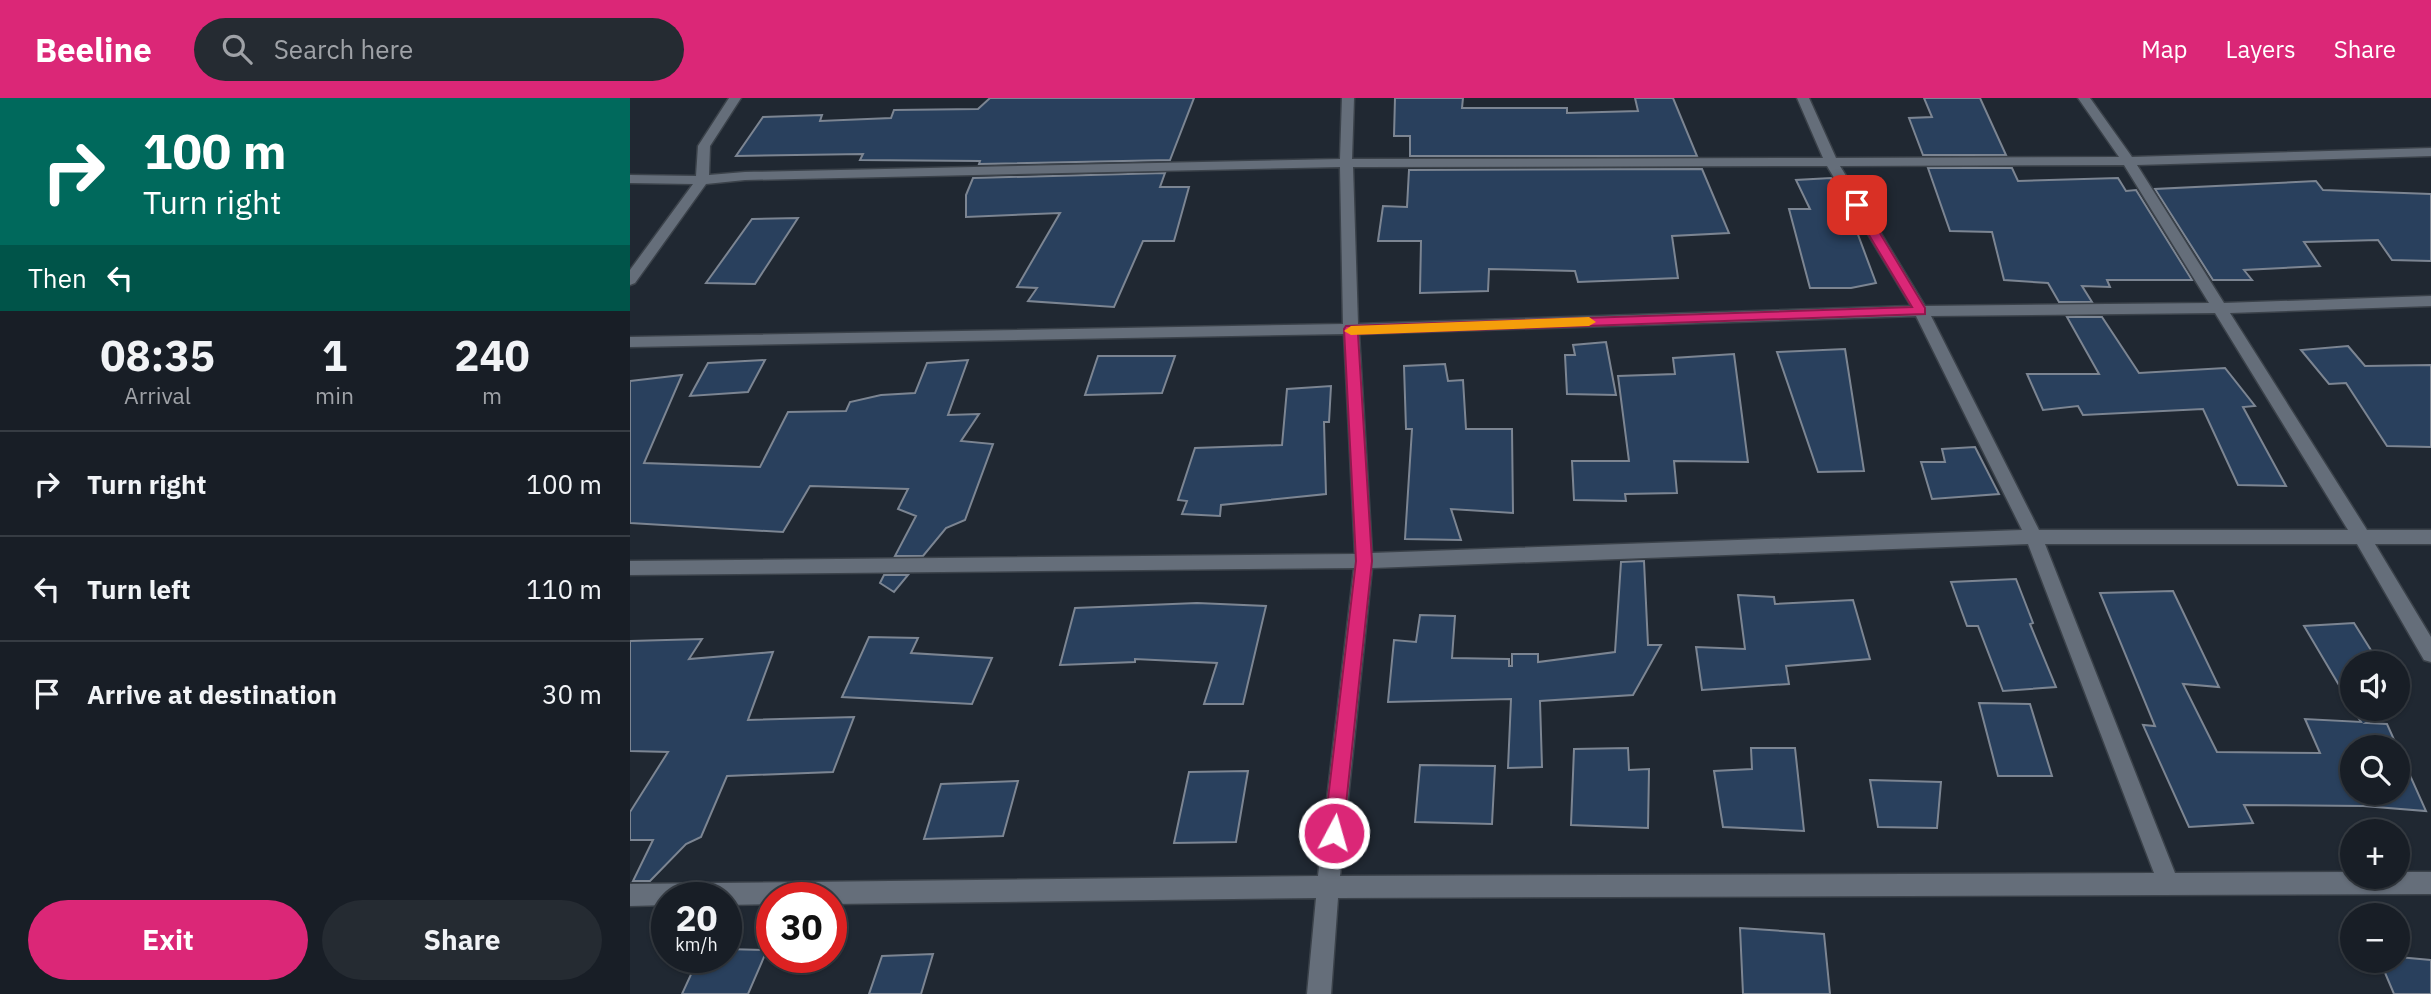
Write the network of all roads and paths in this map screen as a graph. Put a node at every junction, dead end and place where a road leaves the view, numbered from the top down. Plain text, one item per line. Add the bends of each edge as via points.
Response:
1 (735, 98) edge
2 (1348, 98) edge
3 (1803, 98) edge
4 (2084, 98) edge
5 (2431, 152) edge
6 (2128, 161) junction
7 (1831, 162) junction
8 (1346, 163) junction
9 (630, 179) edge
10 (702, 180) junction
11 (630, 280) edge
12 (2431, 301) edge
13 (2217, 308) junction
14 (1921, 311) junction
15 (1351, 329) junction
16 (630, 342) edge
17 (2034, 537) junction
18 (2431, 537) edge
19 (2363, 539) junction
20 (1364, 561) junction
21 (630, 568) edge
22 (2431, 654) edge
23 (2431, 883) edge
24 (2169, 884) junction
25 (1328, 887) junction
26 (630, 895) edge
27 (1320, 994) edge

1 - 10 street via 704,146
2 - 8 street
3 - 7 street
4 - 6 street
5 - 6 street
6 - 7 street
6 - 13 street
7 - 8 street
7 - 14 street
8 - 10 street
8 - 15 street
9 - 10 street
10 - 11 street
12 - 13 street
13 - 14 street
13 - 19 street
14 - 15 street
14 - 17 street
15 - 16 street
15 - 20 street
17 - 19 street
17 - 20 street
17 - 24 street
18 - 19 street
19 - 22 street
20 - 21 street
20 - 25 street
23 - 24 street
24 - 25 street
25 - 26 street
25 - 27 street

